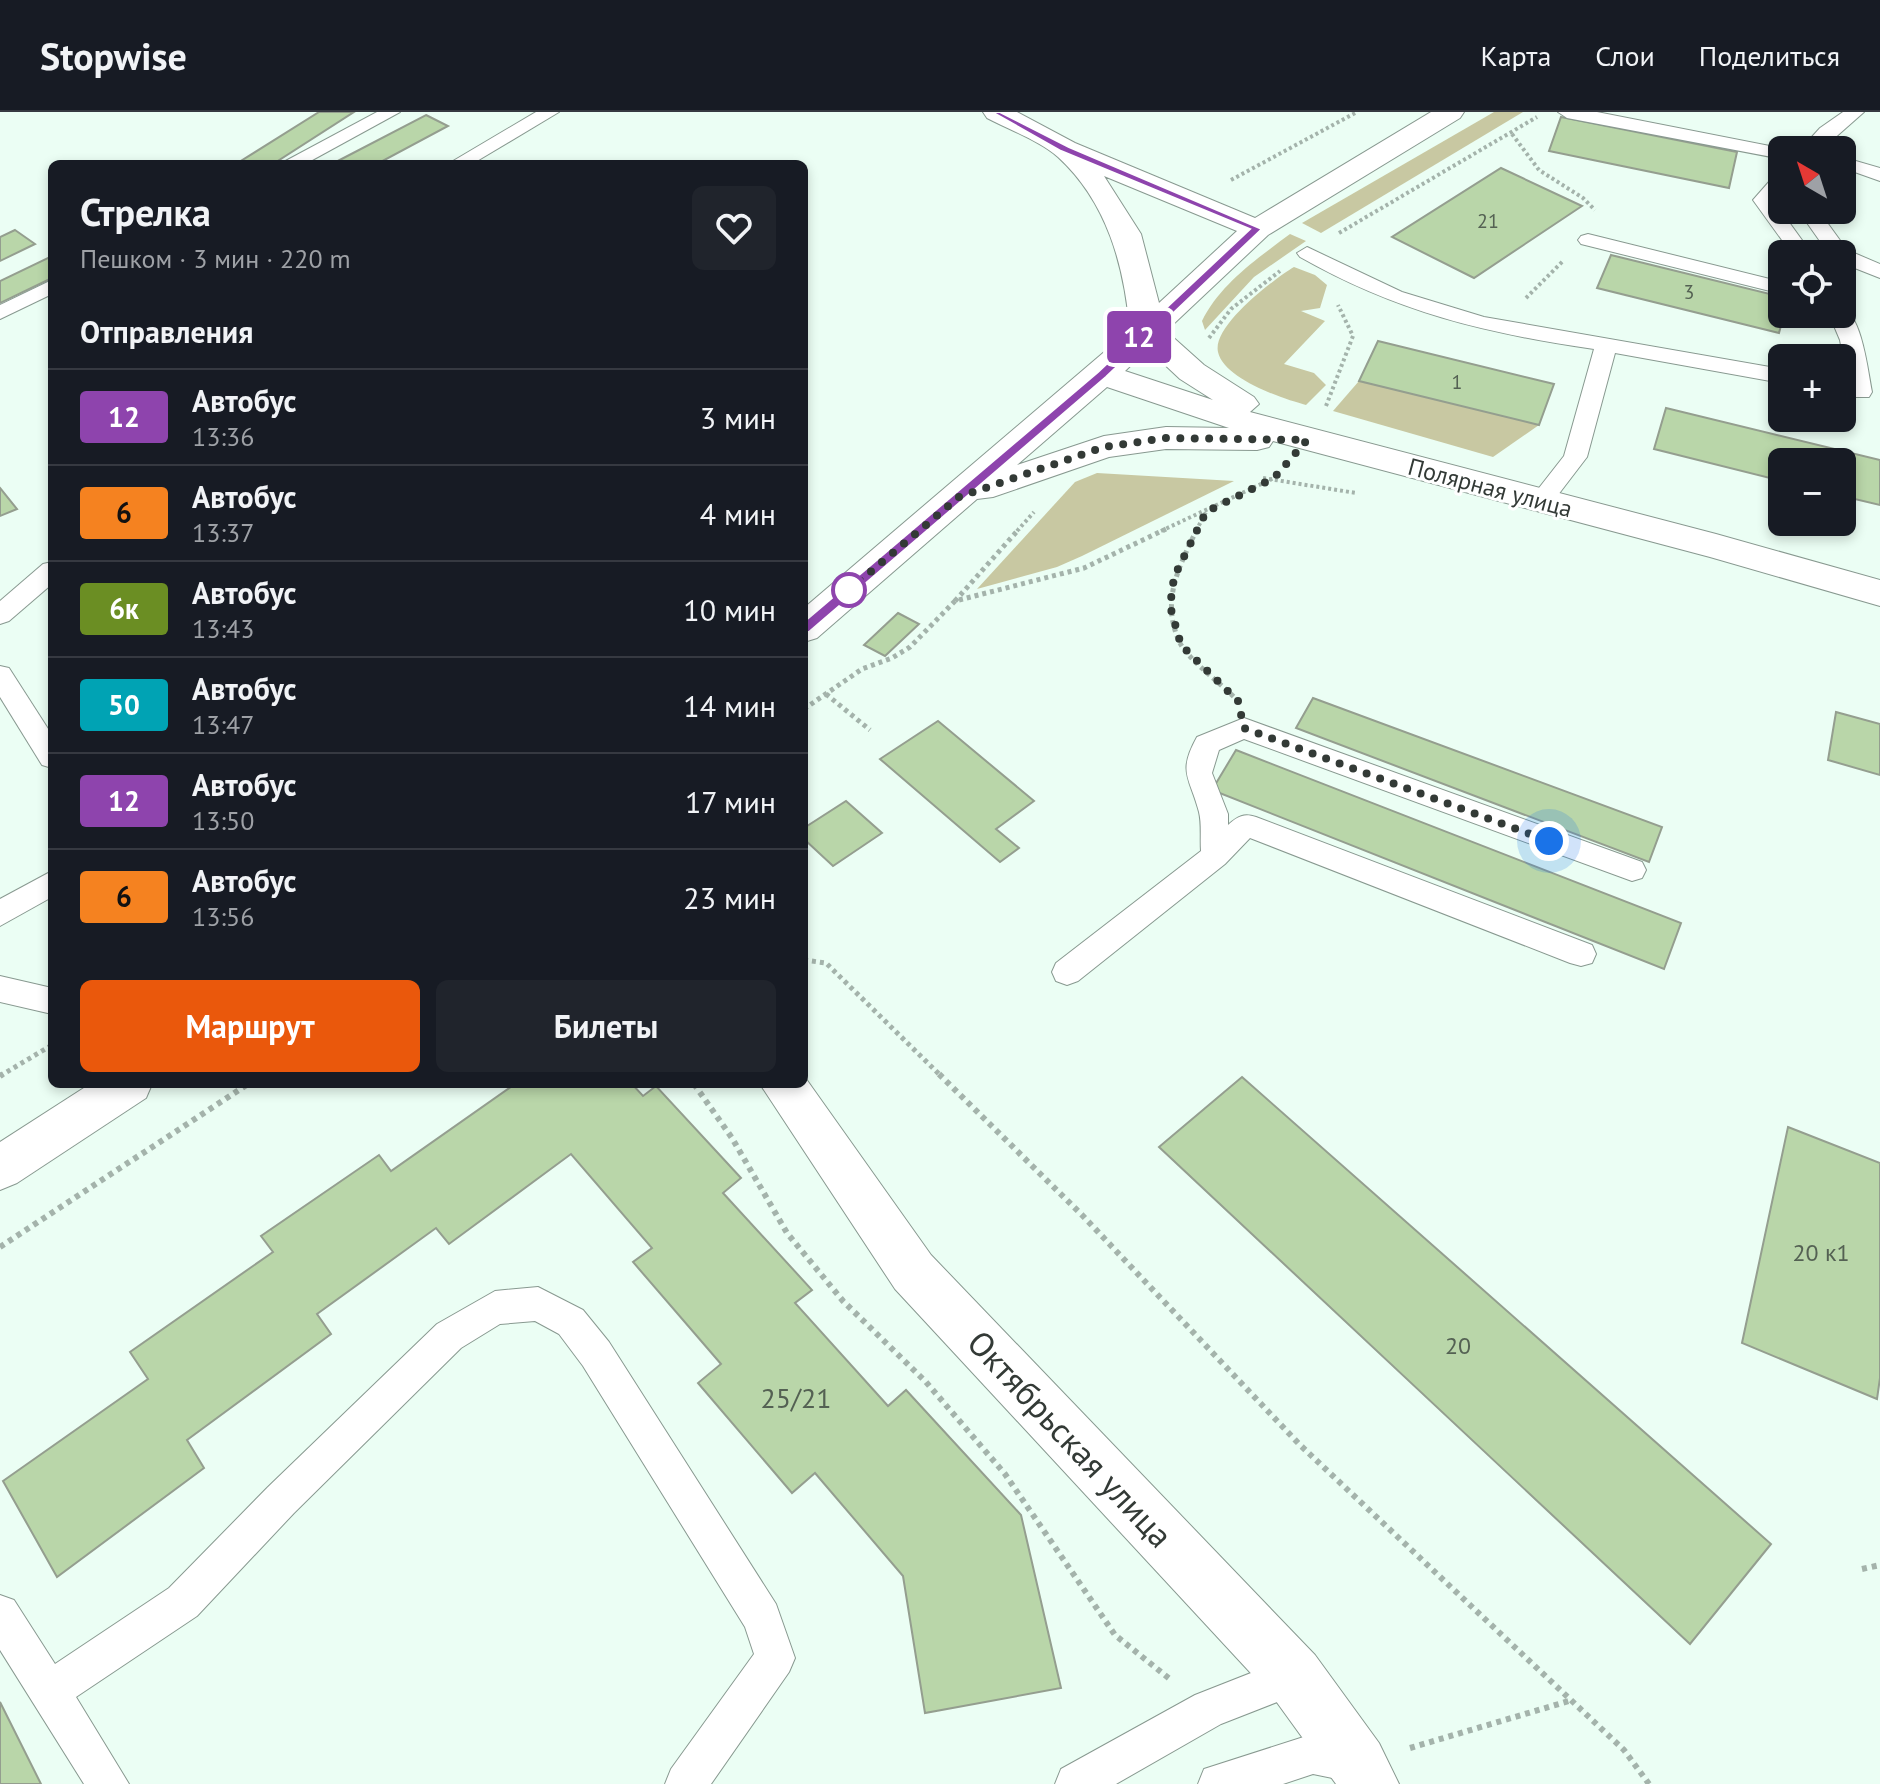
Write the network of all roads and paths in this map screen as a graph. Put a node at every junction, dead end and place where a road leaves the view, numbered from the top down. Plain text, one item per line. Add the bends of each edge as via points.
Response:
1 (391, 112) edge
2 (550, 112) edge
3 (997, 112) edge
4 (1357, 112) edge
5 (1450, 112) edge
6 (1567, 112) edge
7 (1855, 112) edge
8 (1823, 136) edge
9 (1065, 149) junction
10 (1768, 150) edge
11 (1372, 158) junction
12 (298, 160) edge
13 (465, 160) edge
14 (1856, 166) edge
15 (1880, 175) edge
16 (1139, 180) junction
17 (1244, 190) junction
18 (1257, 229) junction
19 (1588, 240) dead end
20 (1307, 253) dead end
21 (1856, 262) edge
22 (1210, 270) junction
23 (1880, 272) edge
24 (1342, 275) junction
25 (1768, 285) edge
26 (48, 288) edge
27 (0, 313) edge
28 (1846, 328) edge
29 (1146, 330) junction
30 (1606, 345) junction
31 (1102, 374) junction
32 (1768, 374) edge
33 (1861, 391) edge
34 (1238, 402) junction
35 (1307, 440) junction
36 (1259, 477) dead end
37 (1274, 478) junction
38 (1356, 493) dead end
39 (959, 497) junction
40 (1043, 501) dead end
41 (1540, 502) junction
42 (1206, 512) junction
43 (48, 573) edge
44 (1880, 593) edge
45 (955, 601) junction
46 (0, 615) edge
47 (808, 626) edge
48 (0, 675) edge
49 (826, 694) junction
50 (808, 706) edge
51 (1244, 728) junction
52 (870, 730) dead end
53 (48, 752) edge
54 (1215, 856) junction
55 (1632, 870) dead end
56 (48, 885) edge
57 (0, 914) edge
58 (1581, 954) dead end
59 (808, 961) edge
60 (1067, 972) dead end
61 (0, 989) edge
62 (48, 1000) edge
63 (48, 1047) edge
64 (0, 1076) edge
65 (123, 1088) edge
66 (242, 1088) edge
67 (697, 1088) edge
68 (786, 1088) edge
69 (0, 1168) edge
70 (0, 1247) edge
71 (1880, 1565) edge
72 (1862, 1569) dead end
73 (0, 1614) edge
74 (1294, 1676) junction
75 (49, 1691) junction
76 (1570, 1700) junction
77 (1209, 1709) junction
78 (1364, 1774) edge
79 (108, 1784) edge
80 (686, 1784) edge
81 (1076, 1784) edge
82 (1219, 1784) edge
83 (1649, 1784) edge

1 - 12 lane
2 - 13 lane
3 - 9 main road
4 - 17 path
5 - 11 main road
6 - 10 lane
7 - 8 lane
9 - 16 main road
9 - 29 main road via 1099,184 1127,232 1144,285
11 - 17 main road via 1304,182
11 - 18 main road
14 - 15 lane
16 - 17 main road via 1196,193
16 - 18 main road
18 - 22 main road
19 - 25 lane
20 - 24 lane
21 - 23 lane
22 - 29 main road
22 - 34 main road via 1191,327 1191,343 1199,362
24 - 30 lane via 1441,315
24 - 35 path via 1338,308 1353,336 1327,405
26 - 27 lane
28 - 33 lane
29 - 31 main road
29 - 34 main road via 1192,372
30 - 32 lane
30 - 41 lane via 1575,457
31 - 35 main road, Полярная улица
31 - 39 main road
34 - 35 main road
35 - 37 path
35 - 39 main road via 1166,438 1104,447
35 - 41 main road, Полярная улица
36 - 37 path
37 - 38 path
37 - 42 path
39 - 47 main road
40 - 45 path
41 - 44 main road, Полярная улица
42 - 45 path via 1084,568
42 - 51 path via 1174,577 1170,606 1181,645 1238,701
43 - 46 lane
45 - 49 path via 910,647 862,669
48 - 53 lane
49 - 50 path
49 - 52 path
51 - 54 lane via 1207,744 1198,773 1214,814
51 - 55 lane
54 - 58 lane via 1246,825
54 - 60 lane
56 - 57 lane
59 - 76 path via 826,963 1082,1215 1299,1444
61 - 62 lane
63 - 64 path
65 - 69 main road
66 - 70 path
67 - 77 path via 787,1233 843,1301 926,1382 1005,1474 1115,1635
68 - 74 main road, Октябрьская улица via 913,1272
71 - 72 path
73 - 75 lane
74 - 77 lane
74 - 78 main road, Октябрьская улица
75 - 79 lane
75 - 80 lane via 183,1602 449,1336 495,1308 538,1304 571,1322 596,1354 762,1618 775,1658
76 - 78 path
76 - 83 path via 1624,1750
77 - 81 lane
78 - 82 lane via 1313,1754

